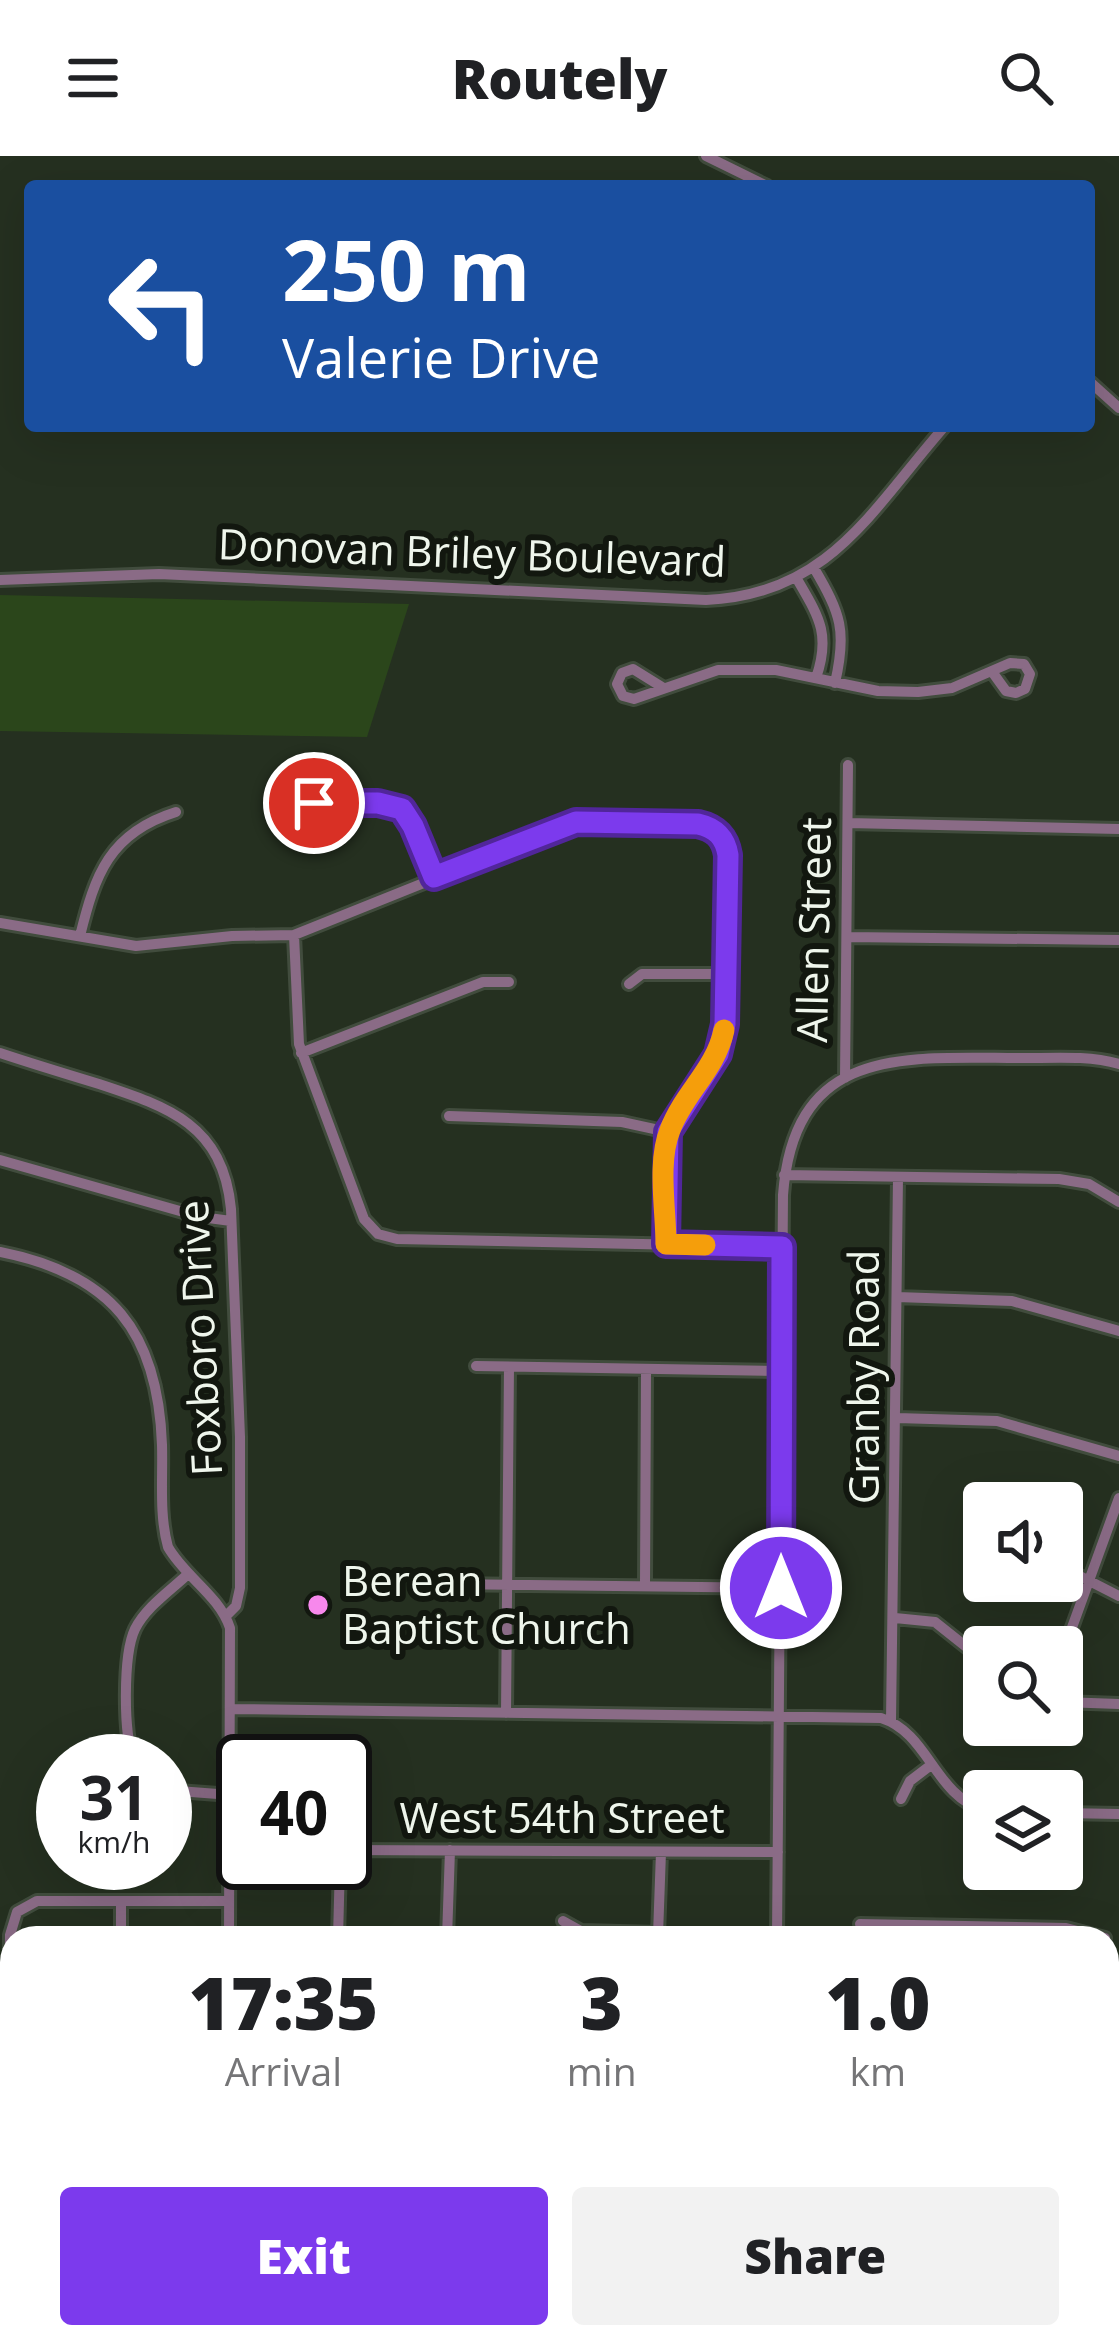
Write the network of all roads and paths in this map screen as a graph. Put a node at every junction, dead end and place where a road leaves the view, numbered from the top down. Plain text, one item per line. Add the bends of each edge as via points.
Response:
1 (706, 156) edge
2 (755, 180) edge
3 (1095, 387) edge
4 (1119, 408) edge
5 (939, 432) edge
6 (814, 568) junction
7 (797, 579) junction
8 (0, 580) edge
9 (836, 609) junction
10 (818, 616) junction
11 (843, 643) junction
12 (824, 644) junction
13 (993, 673) dead end
14 (816, 678) junction
15 (835, 683) junction
16 (662, 687) dead end
17 (848, 765) dead end
18 (307, 808) dead end
19 (176, 812) dead end
20 (848, 824) junction
21 (1119, 829) edge
22 (434, 877) junction
23 (0, 922) edge
24 (294, 935) junction
25 (80, 936) junction
26 (847, 937) junction
27 (1119, 940) edge
28 (726, 974) junction
29 (508, 982) dead end
30 (629, 983) dead end
31 (0, 1053) edge
32 (301, 1053) junction
33 (1119, 1064) edge
34 (845, 1078) junction
35 (449, 1116) dead end
36 (668, 1132) junction
37 (0, 1160) edge
38 (784, 1175) junction
39 (898, 1178) junction
40 (1119, 1202) edge
41 (231, 1221) junction
42 (666, 1244) junction
43 (782, 1247) junction
44 (0, 1252) edge
45 (897, 1297) junction
46 (1119, 1331) edge
47 (476, 1366) dead end
48 (509, 1367) junction
49 (646, 1370) junction
50 (782, 1371) junction
51 (897, 1418) junction
52 (1119, 1456) edge
53 (1119, 1498) edge
54 (188, 1574) junction
55 (1083, 1580) edge
56 (1087, 1582) junction
57 (441, 1584) dead end
58 (508, 1585) junction
59 (645, 1586) junction
60 (781, 1588) junction
61 (1119, 1596) edge
62 (226, 1616) junction
63 (895, 1618) junction
64 (1072, 1626) edge
65 (963, 1644) edge
66 (1083, 1703) edge
67 (1119, 1704) edge
68 (232, 1709) junction
69 (506, 1713) junction
70 (780, 1716) junction
71 (891, 1721) junction
72 (127, 1734) edge
73 (231, 1734) edge
74 (931, 1765) junction
75 (902, 1799) dead end
76 (963, 1800) edge
77 (1083, 1813) edge
78 (1119, 1814) edge
79 (372, 1850) edge
80 (450, 1850) junction
81 (661, 1852) junction
82 (778, 1852) junction
83 (231, 1890) edge
84 (339, 1890) edge
85 (121, 1901) junction
86 (230, 1901) junction
87 (563, 1921) dead end
88 (860, 1924) dead end
89 (13, 1926) edge
90 (121, 1926) edge
91 (229, 1926) edge
92 (338, 1926) edge
93 (447, 1926) edge
94 (572, 1926) edge
95 (658, 1926) edge
96 (777, 1926) edge
97 (902, 1926) edge

1 - 2 street
3 - 4 street
5 - 6 street, Donovan Briley Boulevard via 858,529
6 - 7 street, Donovan Briley Boulevard
6 - 9 street
7 - 8 street, Donovan Briley Boulevard via 706,600 158,574
7 - 10 street
9 - 10 street
9 - 11 street
10 - 12 street
11 - 12 street
11 - 15 street
12 - 14 street
13 - 15 street via 918,692
14 - 15 street
14 - 16 street via 736,668
17 - 20 street, Allen Street
18 - 22 street via 324,800 397,806
19 - 25 street via 141,828 105,862
20 - 21 street
20 - 26 street, Allen Street
22 - 24 street
22 - 28 street via 576,822 707,826 728,855
23 - 25 street
24 - 25 street via 136,946
24 - 32 street
26 - 27 street
26 - 34 street, Allen Street
28 - 30 street via 646,974
28 - 36 street via 718,1054
29 - 32 street via 483,982
31 - 41 street, Foxboro Drive via 182,1116 217,1159
32 - 42 street via 364,1219 380,1236
33 - 34 street via 904,1058
34 - 38 street, Allen Street via 800,1125
35 - 36 street via 622,1122
36 - 42 street
37 - 41 street
38 - 39 street
38 - 43 street, Allen Street
39 - 40 street via 1076,1181
39 - 45 street, Granby Road
41 - 62 street, Foxboro Drive via 241,1563 238,1597
42 - 43 street
43 - 50 street, Allen Street
44 - 54 street via 84,1280 139,1341 160,1423 165,1535
45 - 46 street via 1012,1300
45 - 51 street, Granby Road
47 - 48 street
48 - 49 street
48 - 58 street
49 - 50 street
49 - 59 street
50 - 60 street, Allen Street
51 - 52 street via 997,1421
51 - 63 street, Granby Road
53 - 56 street
54 - 62 street
54 - 72 street via 150,1608 130,1642
55 - 56 street
56 - 61 street
56 - 64 street
57 - 58 street
58 - 59 street
58 - 69 street
59 - 60 street
60 - 70 street, Allen Street
62 - 68 street
63 - 65 street via 935,1622
63 - 71 street, Granby Road
66 - 67 street
68 - 69 street
68 - 73 street
69 - 70 street
70 - 71 street
70 - 82 street, Allen Street
71 - 74 street
74 - 75 street
74 - 76 street
77 - 78 street
79 - 80 street, West 54th Street
80 - 81 street, West 54th Street
80 - 93 street
81 - 82 street, West 54th Street
81 - 95 street
82 - 96 street, Allen Street
83 - 86 street
84 - 92 street
85 - 86 street
85 - 89 street via 37,1901 21,1908
85 - 90 street
86 - 91 street
87 - 94 street
88 - 97 street

